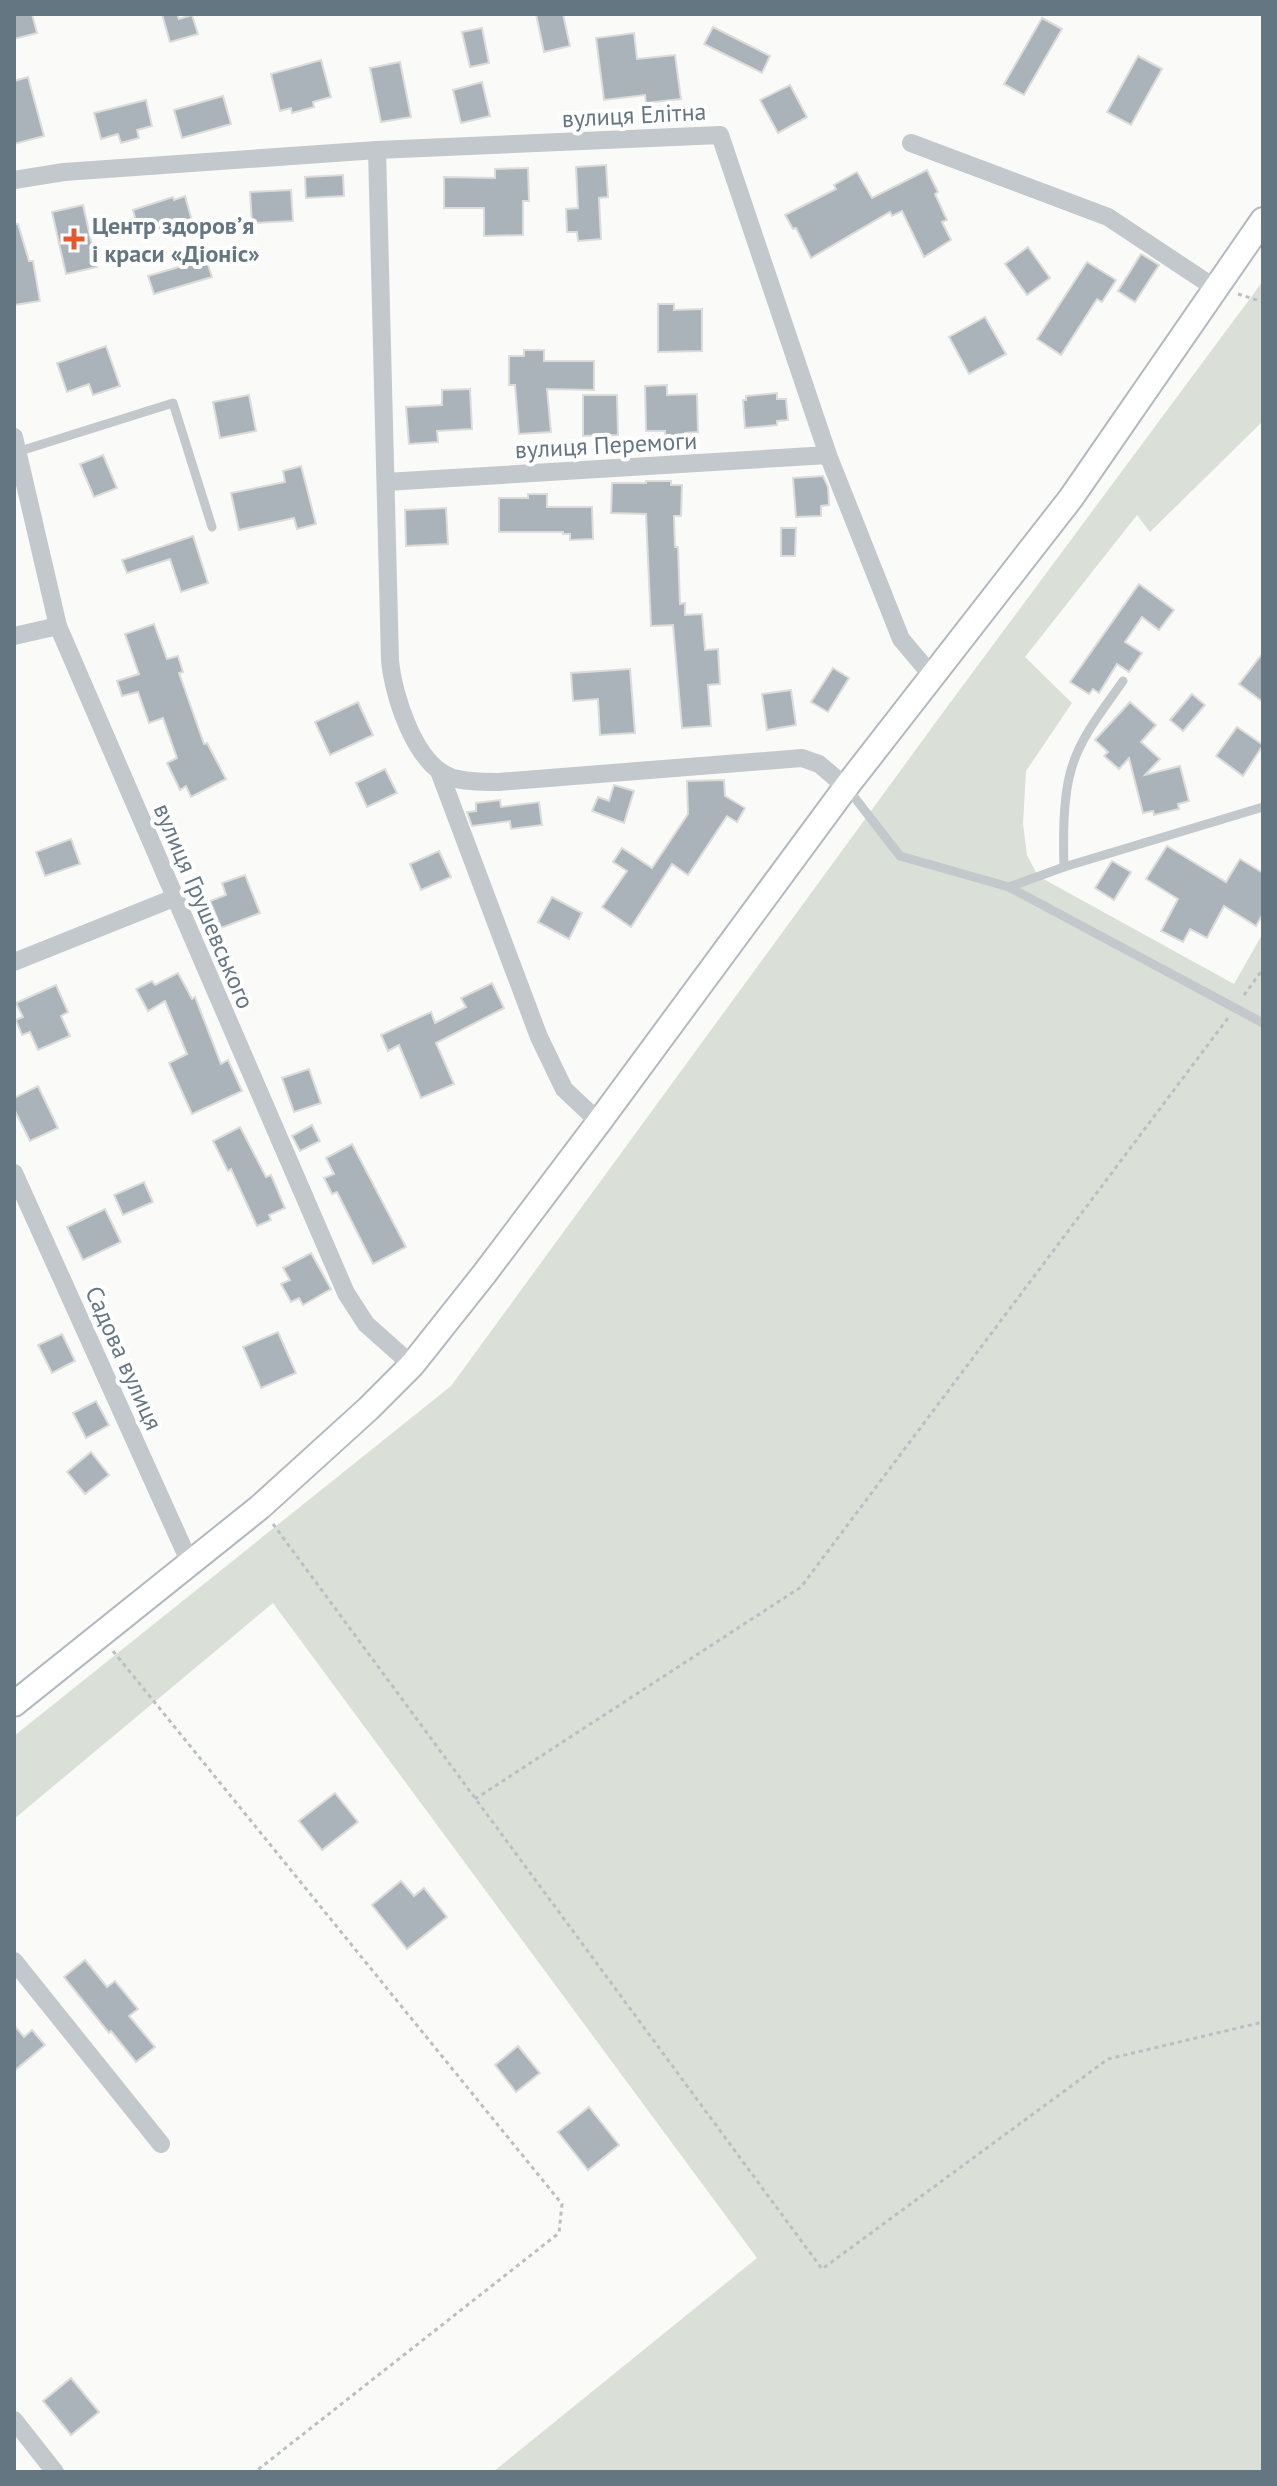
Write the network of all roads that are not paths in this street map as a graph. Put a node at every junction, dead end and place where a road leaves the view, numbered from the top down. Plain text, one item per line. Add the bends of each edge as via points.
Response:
1 (911, 143) dead end
2 (377, 150) junction
3 (14, 180) edge
4 (1263, 220) edge
5 (1215, 288) junction
6 (16, 444) edge
7 (828, 455) junction
8 (386, 482) junction
9 (212, 527) dead end
10 (58, 626) junction
11 (14, 636) edge
12 (933, 677) junction
13 (1123, 681) dead end
14 (439, 771) junction
15 (846, 787) junction
16 (1263, 807) edge
17 (1064, 867) junction
18 (1009, 887) junction
19 (174, 898) junction
20 (14, 962) edge
21 (1263, 1023) edge
22 (599, 1122) junction
23 (14, 1173) edge
24 (412, 1365) junction
25 (190, 1563) junction
26 (14, 1704) edge
27 (14, 1961) edge
28 (161, 2144) dead end
29 (14, 2420) edge
30 (55, 2472) edge

1 - 5 street via 1108,217
2 - 3 street, вулиця Елітна
2 - 7 street, вулиця Елітна via 720,135
2 - 8 street
4 - 5 main road
5 - 12 main road via 1071,498
6 - 9 lane via 173,403
6 - 10 street, вулиця Грушевського
7 - 8 street, вулиця Перемоги
7 - 12 street, вулиця Елітна via 901,639
8 - 14 street via 392,680 415,740
10 - 11 street
10 - 19 street, вулиця Грушевського
12 - 15 main road
13 - 17 lane via 1072,767
14 - 15 street via 453,778 498,782 802,758 819,764
14 - 22 street via 539,1037 564,1089
15 - 18 lane via 900,856
15 - 22 main road
16 - 17 lane
17 - 18 lane
18 - 21 lane
19 - 20 street
19 - 24 street, вулиця Грушевського via 346,1293 366,1324
22 - 24 main road
23 - 25 street, Садова вулиця
24 - 25 main road via 260,1507
25 - 26 main road
27 - 28 street
29 - 30 street

